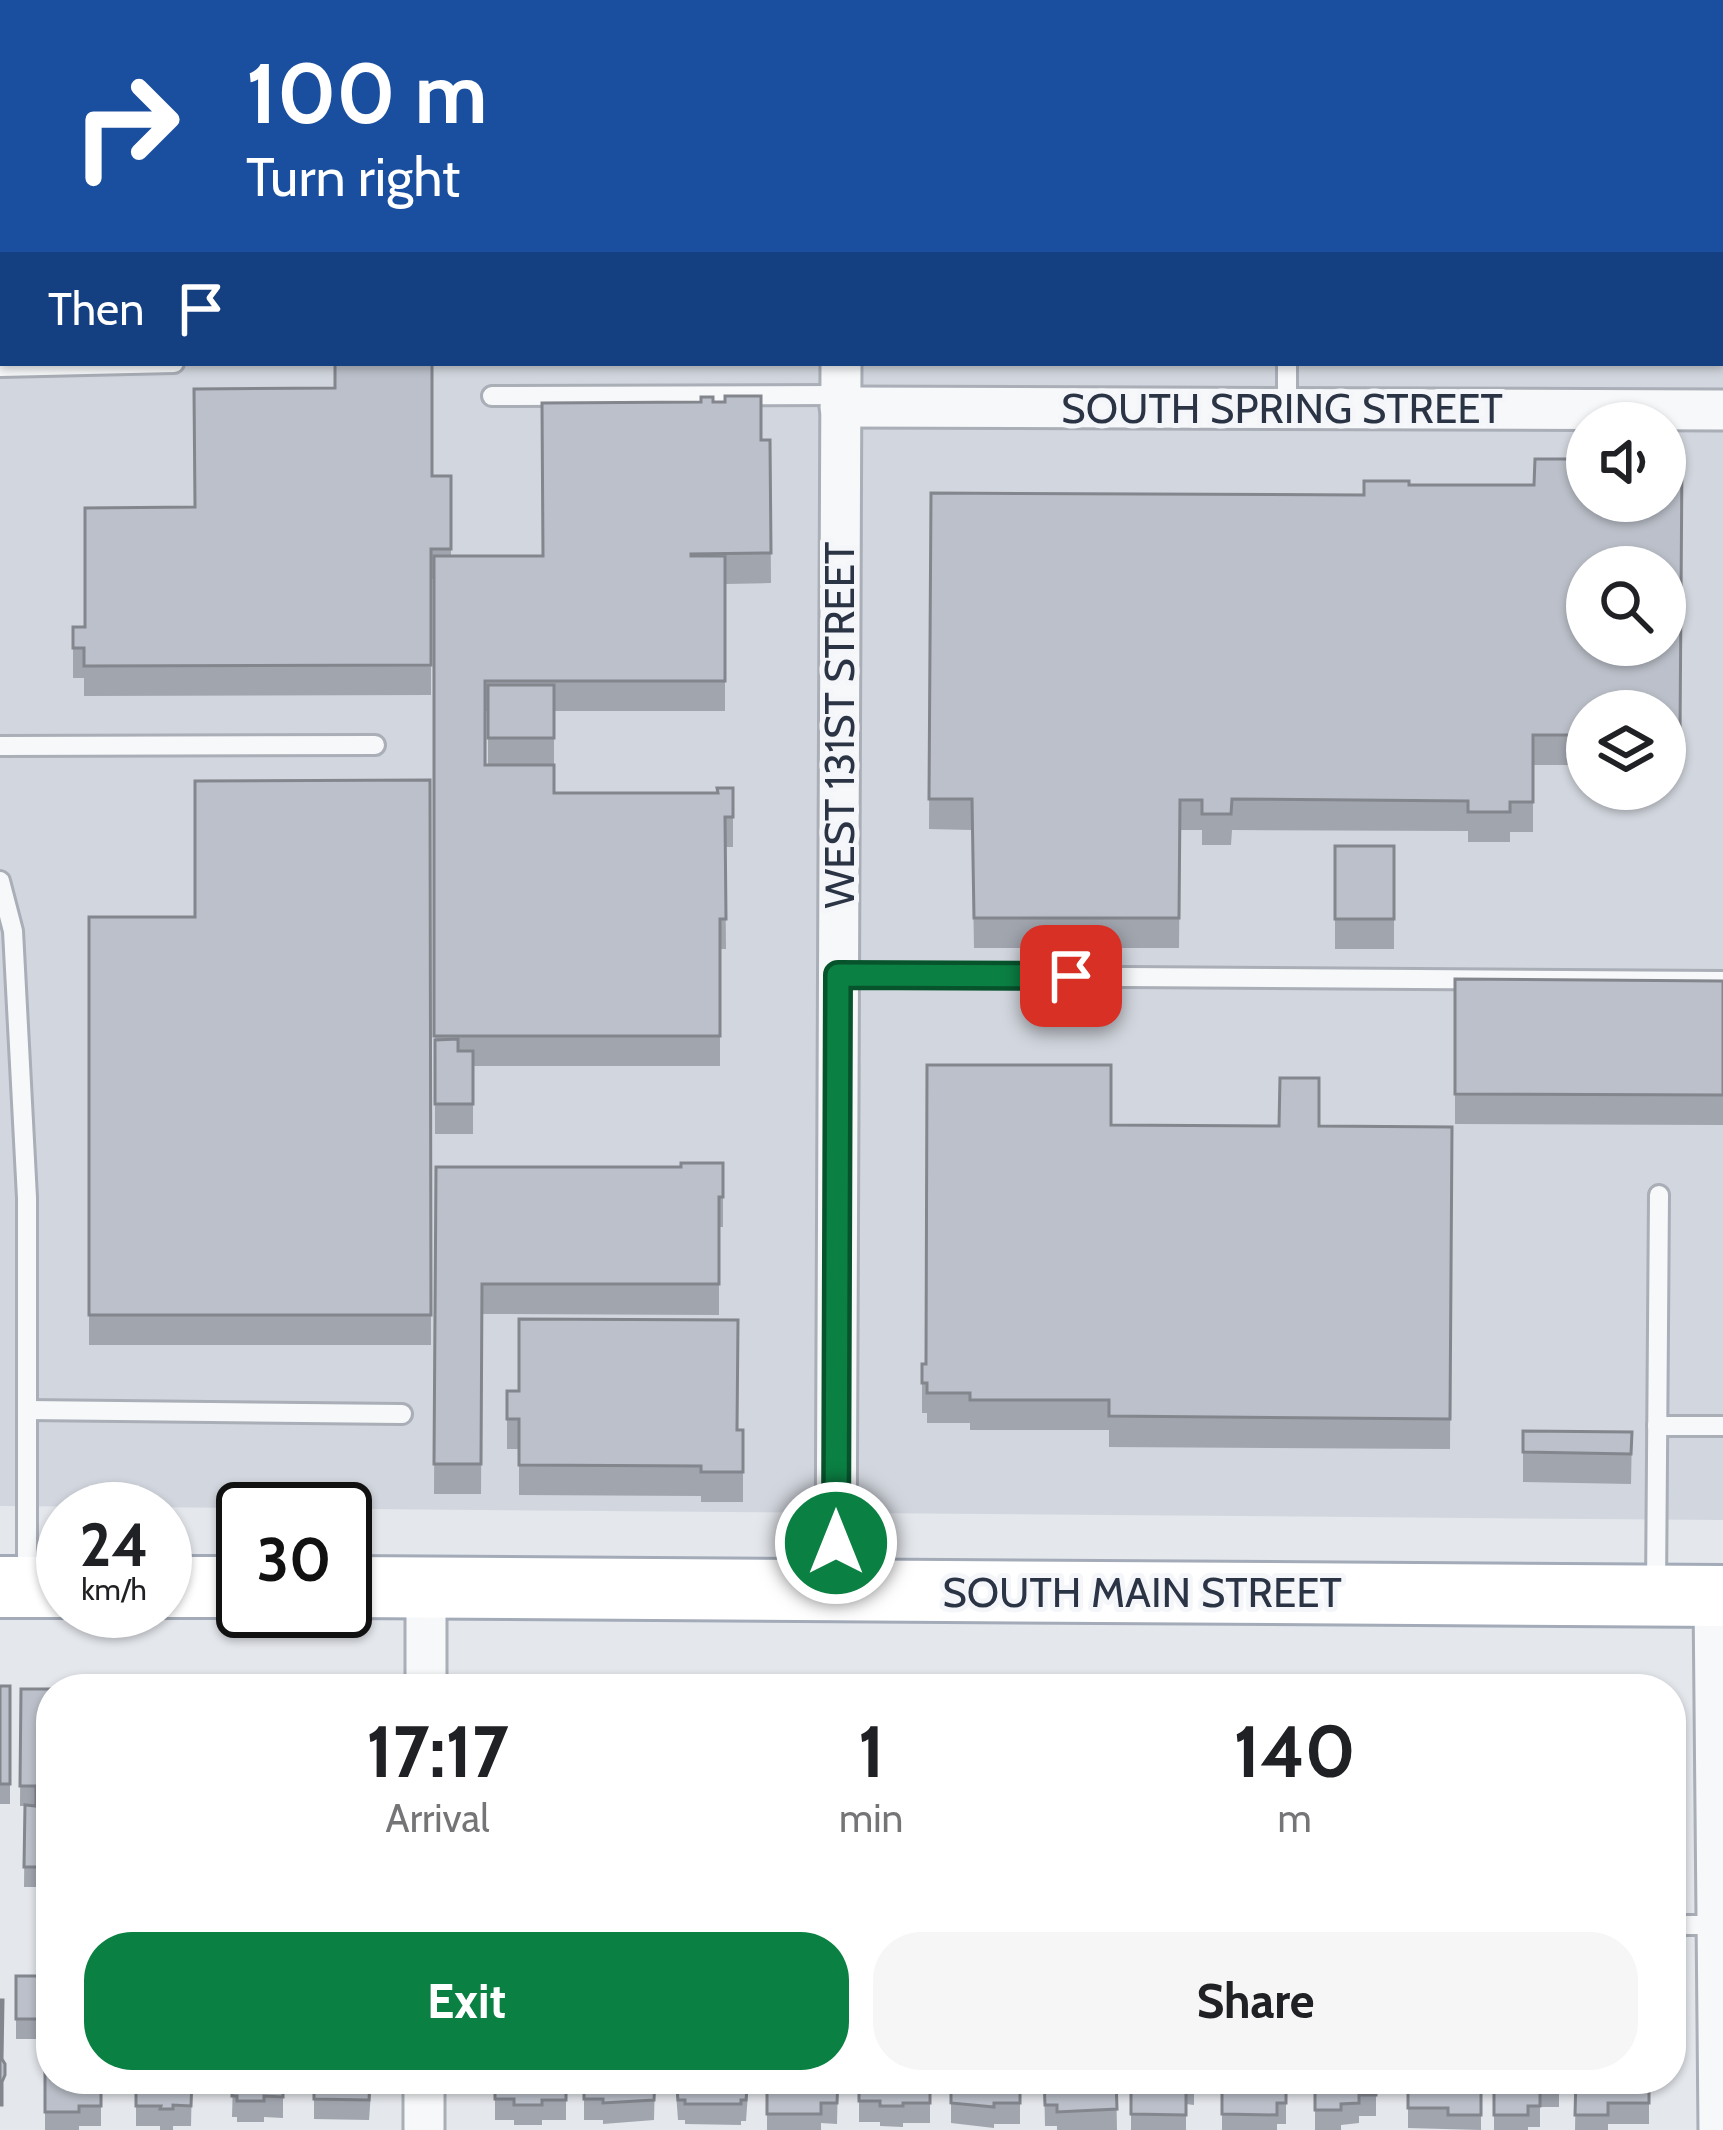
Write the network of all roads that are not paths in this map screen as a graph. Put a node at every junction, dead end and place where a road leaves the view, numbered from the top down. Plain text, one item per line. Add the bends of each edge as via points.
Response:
1 (44, 366) edge
2 (1287, 366) edge
3 (0, 367) edge
4 (841, 388) edge
5 (492, 396) dead end
6 (1287, 408) junction
7 (1723, 410) edge
8 (375, 745) dead end
9 (0, 746) edge
10 (0, 880) edge
11 (838, 975) junction
12 (1723, 981) edge
13 (1659, 1195) dead end
14 (27, 1410) junction
15 (402, 1414) dead end
16 (1657, 1426) junction
17 (1723, 1426) edge
18 (30, 1587) edge
19 (372, 1587) edge
20 (427, 1587) junction
21 (836, 1590) junction
22 (1698, 1596) edge
23 (426, 1674) edge
24 (1686, 1925) edge
25 (1720, 1925) edge
26 (424, 2094) edge
27 (424, 2130) edge
28 (1719, 2130) edge

1 - 3 lane
2 - 6 lane
4 - 5 lane
4 - 6 street, SOUTH SPRING STREET
4 - 11 street, WEST 131ST STREET
6 - 7 street, SOUTH SPRING STREET
8 - 9 lane
10 - 14 lane via 13,931 24,1131
11 - 12 lane
11 - 21 street, WEST 131ST STREET
13 - 16 lane
14 - 15 lane
14 - 18 lane
16 - 17 lane
16 - 22 lane
19 - 20 main road, SOUTH MAIN STREET
20 - 21 main road, SOUTH MAIN STREET
20 - 23 street
21 - 22 main road, SOUTH MAIN STREET
22 - 25 street
24 - 25 lane
25 - 28 street
26 - 27 street

